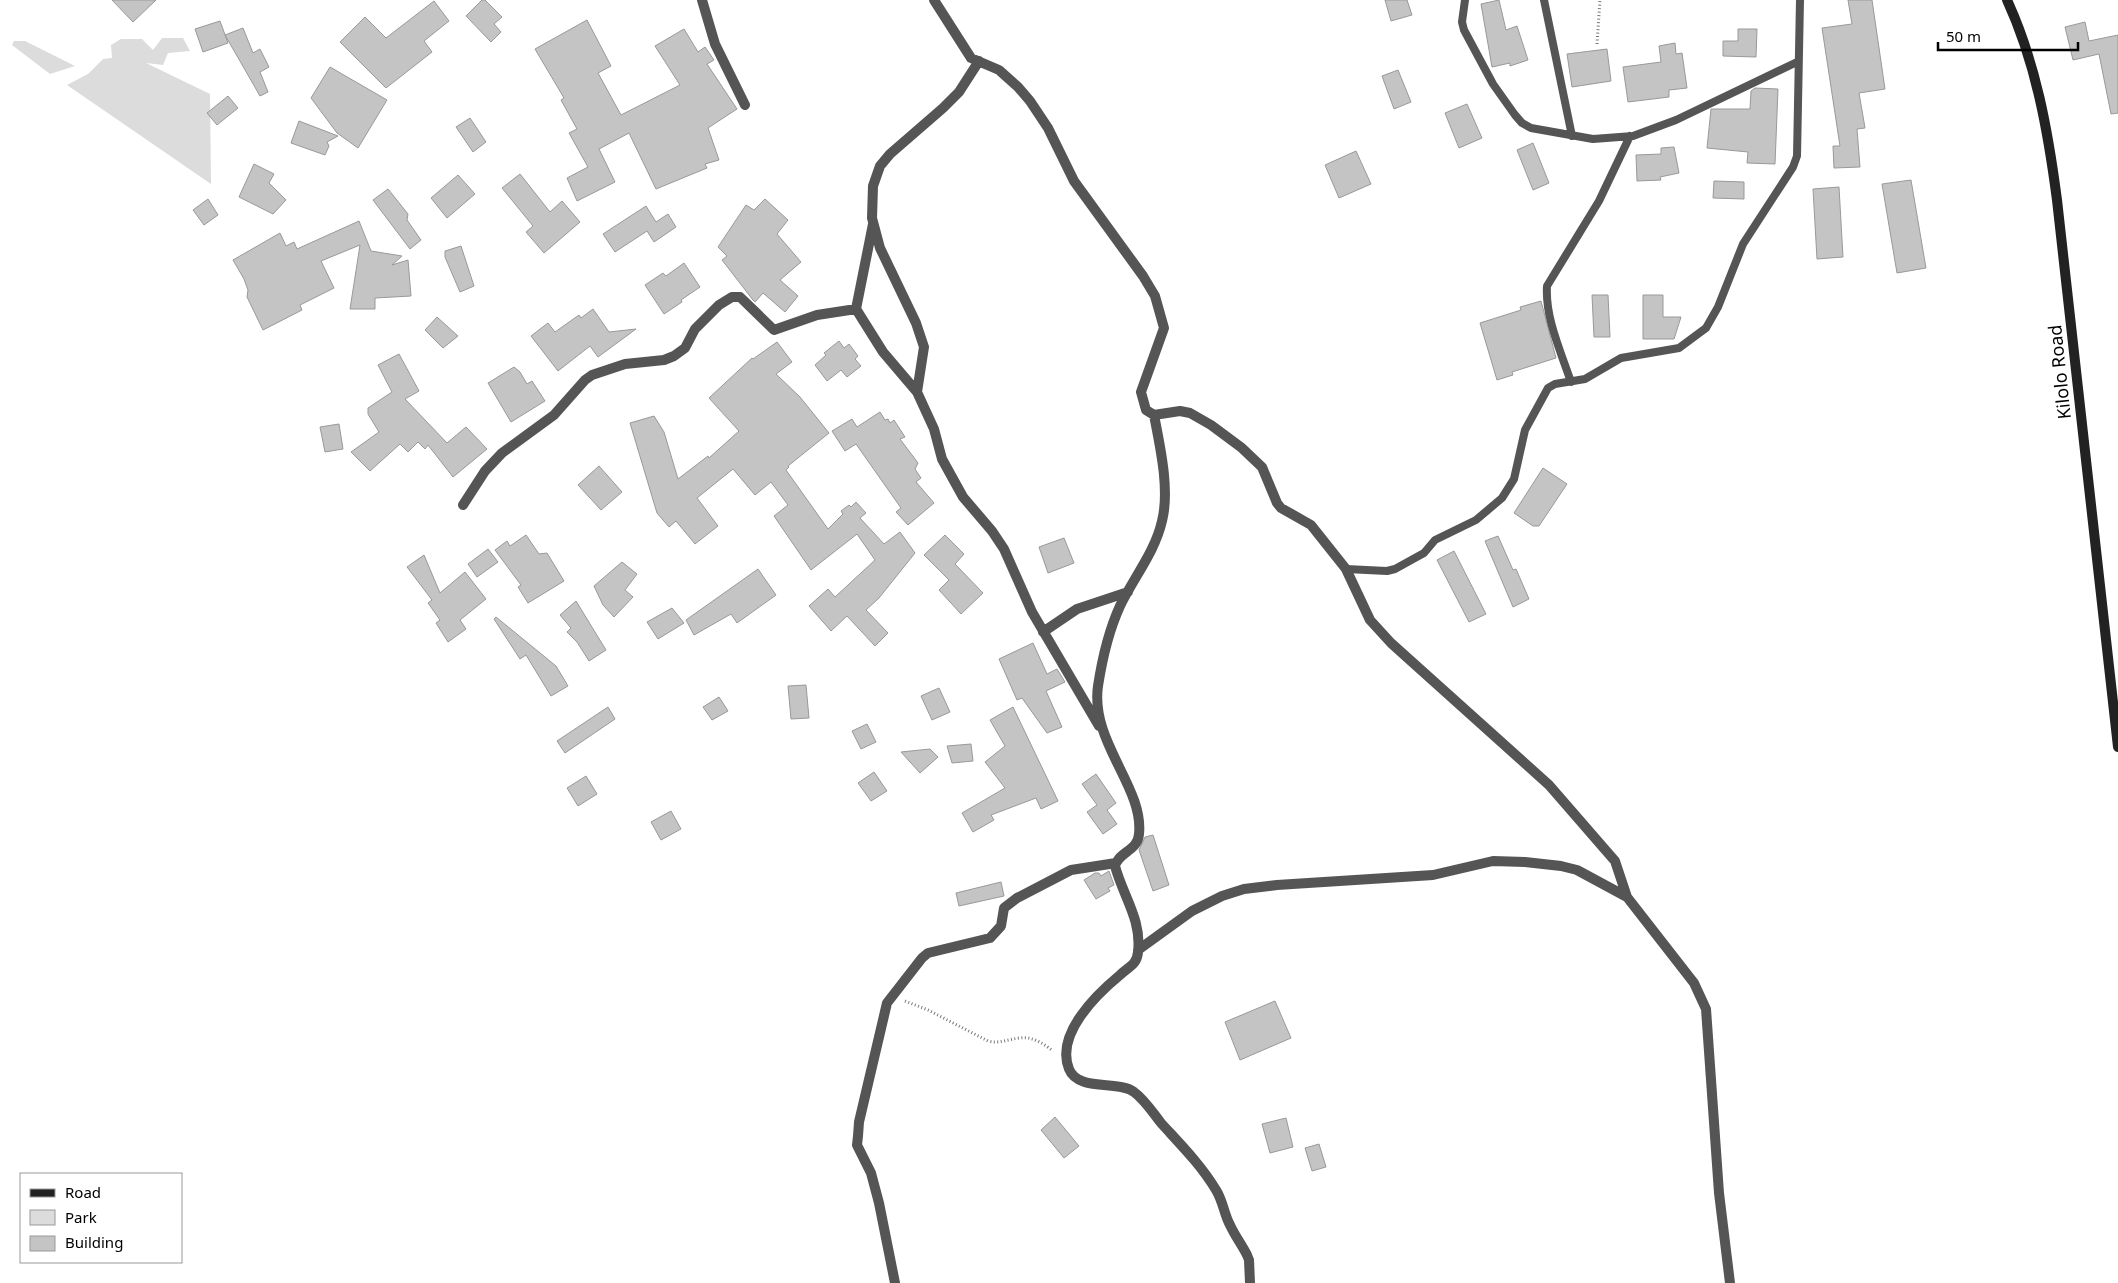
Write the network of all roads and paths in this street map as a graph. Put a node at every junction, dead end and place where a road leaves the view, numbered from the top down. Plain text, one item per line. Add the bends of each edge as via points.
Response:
1 (702, 0) edge
2 (934, 0) edge
3 (1465, 0) edge
4 (1544, 0) edge
5 (1600, 0) edge
6 (1800, 0) edge
7 (2007, 0) edge
8 (1596, 44) dead end
9 (978, 62) junction
10 (1798, 62) junction
11 (745, 105) dead end
12 (1572, 136) junction
13 (1630, 136) junction
14 (873, 224) junction
15 (856, 309) junction
16 (1571, 382) junction
17 (917, 392) junction
18 (1154, 415) junction
19 (463, 505) dead end
20 (1346, 569) junction
21 (1128, 592) junction
22 (1044, 632) junction
23 (1101, 730) junction
24 (2118, 747) edge
25 (1116, 863) junction
26 (1626, 896) junction
27 (1138, 950) junction
28 (892, 996) junction
29 (1067, 1062) junction
30 (895, 1283) edge
31 (1250, 1283) edge
32 (1730, 1283) edge

1 - 11 street via 715,44
2 - 9 street via 967,53
3 - 12 lane via 1464,30 1493,84 1515,115 1531,128
4 - 12 lane
5 - 8 path
6 - 10 lane
7 - 24 main road, Kilolo Road via 2021,30 2046,124
9 - 14 street via 959,92 944,108 880,166 873,186
9 - 18 street via 999,70 1030,101 1048,128 1074,181 1155,296 1164,328 1141,392 1146,410
10 - 13 lane via 1676,120
10 - 16 lane via 1797,156 1742,244 1718,307 1706,328 1679,348 1622,358 1585,379
12 - 13 lane via 1593,139
13 - 16 lane via 1599,201 1547,286 1546,297 1553,329
14 - 15 street
14 - 17 street via 880,248 924,347
15 - 17 street via 883,352
15 - 19 street via 817,315 774,330 740,297 732,297 700,324 685,348 674,356 625,364 585,380 554,415 502,453 485,471
16 - 20 lane via 1548,388 1525,430 1513,482 1502,498 1476,520 1435,540 1424,553 1395,569
17 - 22 street via 934,429 942,459 963,497 1004,549
18 - 20 street via 1180,411 1190,413 1242,448 1262,467 1281,508 1311,525
18 - 21 street via 1165,492 1162,520 1153,546
20 - 26 street via 1370,620 1391,643 1550,785 1615,861
21 - 22 street via 1077,609
21 - 23 street via 1120,607 1097,689
22 - 23 street
23 - 25 street via 1137,816 1139,835 1135,846
25 - 27 street via 1138,924
25 - 28 street via 1071,870 1017,898 1004,908 1001,926 990,938 928,953
26 - 27 street via 1577,870 1493,861 1433,875 1244,889 1192,911
26 - 32 street via 1694,983 1706,1009 1719,1193
27 - 29 street via 1133,965 1087,1006 1072,1031
28 - 29 path via 928,1010 988,1041 1034,1040
28 - 30 street via 887,1004 859,1122 857,1145 871,1173
29 - 31 street via 1076,1078 1133,1090 1192,1156 1217,1191 1230,1225 1247,1255

